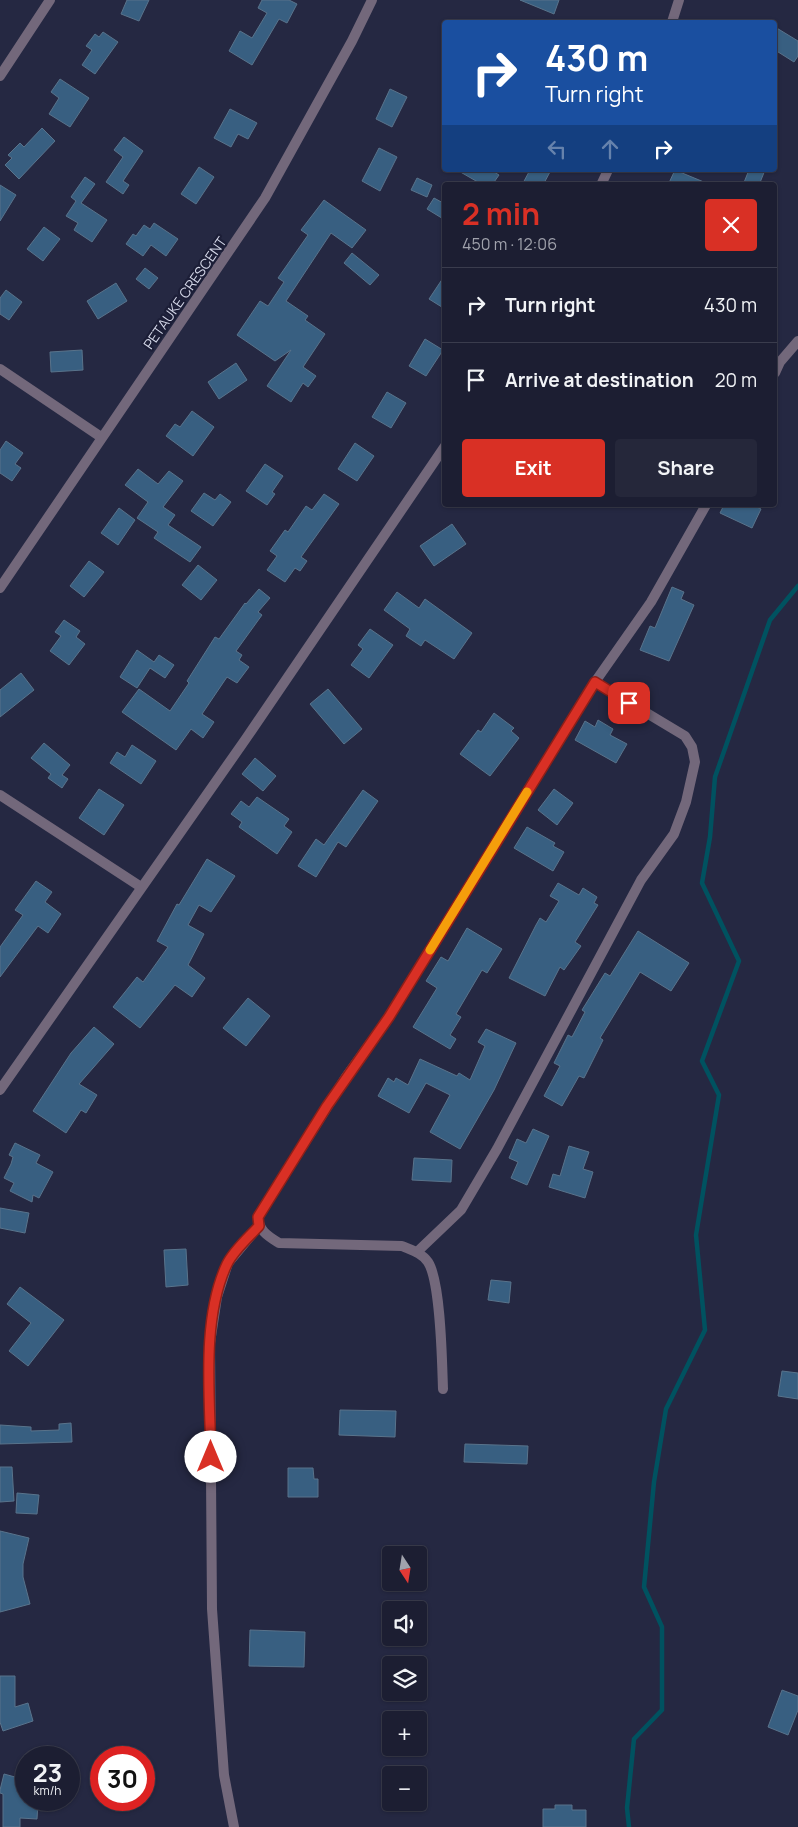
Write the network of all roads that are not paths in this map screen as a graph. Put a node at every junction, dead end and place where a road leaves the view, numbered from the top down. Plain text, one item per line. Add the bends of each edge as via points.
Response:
1 (50, 0) edge
2 (372, 0) edge
3 (679, 0) edge
4 (673, 20) edge
5 (0, 76) edge
6 (798, 342) edge
7 (0, 369) edge
8 (777, 369) edge
9 (101, 437) junction
10 (442, 450) edge
11 (705, 507) edge
12 (0, 588) edge
13 (595, 682) junction
14 (0, 795) edge
15 (141, 887) junction
16 (0, 1090) edge
17 (259, 1226) junction
18 (417, 1252) junction
19 (443, 1389) dead end
20 (234, 1827) edge

1 - 5 street
2 - 9 street, PETAUKE CRESCENT via 265,198
3 - 4 street
6 - 8 street
7 - 9 street
9 - 12 street, PETAUKE CRESCENT
10 - 15 street
11 - 13 street via 651,602
13 - 17 street via 389,1017 298,1152 258,1217
13 - 18 street via 685,736 696,762 686,802 674,834 641,880 461,1210
14 - 15 street
15 - 16 street
17 - 18 street via 264,1234 279,1243 402,1246
17 - 20 street via 228,1263 217,1297 210,1343 212,1609 224,1775
18 - 19 street via 428,1262 436,1288

